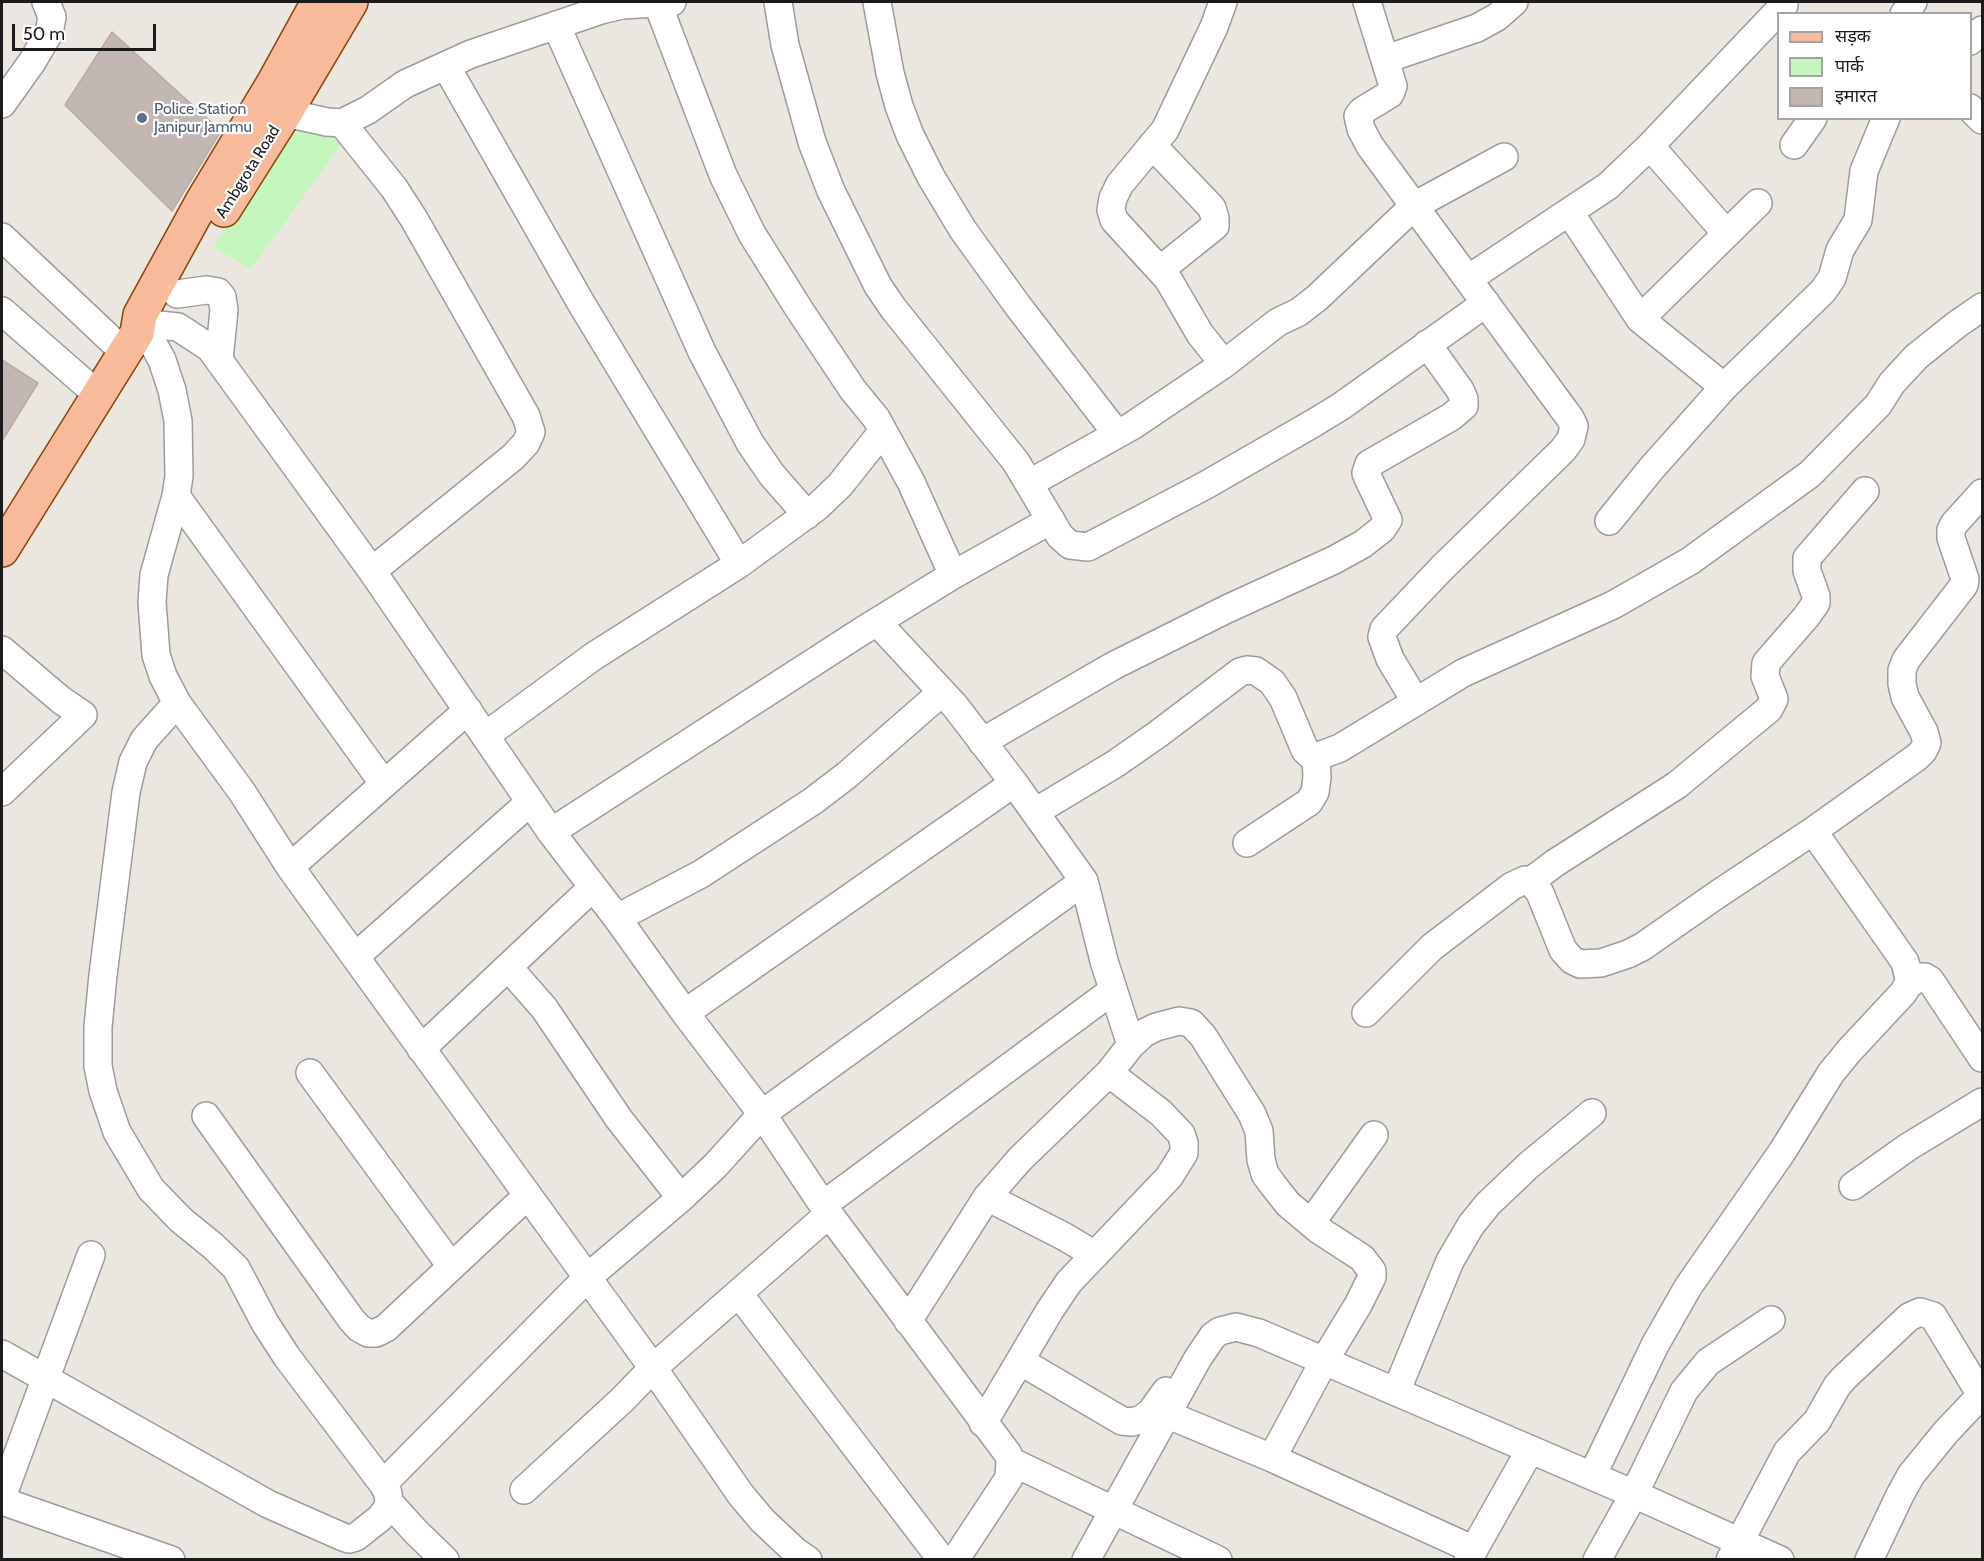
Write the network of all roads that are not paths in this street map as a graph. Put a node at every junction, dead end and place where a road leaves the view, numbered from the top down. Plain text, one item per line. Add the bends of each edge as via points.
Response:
1 (46, 2) edge
2 (318, 2) edge
3 (351, 2) edge
4 (668, 2) edge
5 (778, 2) edge
6 (877, 2) edge
7 (1223, 2) edge
8 (1367, 2) edge
9 (1514, 2) edge
10 (1777, 19) edge
11 (556, 25) junction
12 (1386, 59) junction
13 (446, 66) junction
14 (2, 104) edge
15 (1972, 109) edge
16 (284, 115) junction
17 (1812, 120) edge
18 (1885, 120) edge
19 (1983, 120) edge
20 (342, 123) junction
21 (1152, 145) junction
22 (1794, 145) dead end
23 (1650, 146) junction
24 (1504, 157) dead end
25 (1758, 202) dead end
26 (1414, 206) junction
27 (1570, 213) junction
28 (1726, 233) junction
29 (2, 237) edge
30 (1160, 270) junction
31 (1468, 279) junction
32 (177, 294) junction
33 (1486, 303) junction
34 (1983, 307) edge
35 (2, 311) edge
36 (1640, 319) junction
37 (141, 335) junction
38 (1426, 344) junction
39 (219, 360) junction
40 (1224, 364) junction
41 (1724, 387) junction
42 (97, 394) junction
43 (883, 431) junction
44 (1117, 434) junction
45 (1030, 483) junction
46 (1865, 491) dead end
47 (1983, 493) edge
48 (176, 496) junction
49 (807, 514) junction
50 (1051, 520) junction
51 (1609, 521) dead end
52 (2, 550) edge
53 (739, 564) junction
54 (372, 571) junction
55 (953, 576) junction
56 (877, 622) junction
57 (2, 651) edge
58 (942, 692) junction
59 (1416, 702) junction
60 (177, 703) junction
61 (468, 710) junction
62 (485, 736) junction
63 (982, 742) junction
64 (1316, 757) junction
65 (1014, 783) junction
66 (384, 784) junction
67 (2, 792) edge
68 (530, 802) junction
69 (1035, 812) junction
70 (1813, 831) junction
71 (551, 832) junction
72 (1246, 843) dead end
73 (290, 867) junction
74 (1084, 881) junction
75 (1531, 881) junction
76 (593, 887) junction
77 (617, 918) junction
78 (356, 956) junction
79 (508, 967) junction
80 (1908, 985) junction
81 (1112, 991) junction
82 (685, 1013) junction
83 (1366, 1013) dead end
84 (1973, 1024) edge
85 (1131, 1045) junction
86 (421, 1049) junction
87 (1983, 1058) edge
88 (310, 1073) dead end
89 (1109, 1073) junction
90 (1983, 1102) edge
91 (1592, 1113) dead end
92 (762, 1114) junction
93 (206, 1116) dead end
94 (1374, 1135) dead end
95 (1853, 1186) dead end
96 (528, 1195) junction
97 (987, 1197) junction
98 (681, 1198) junction
99 (826, 1210) junction
100 (1311, 1223) junction
101 (1095, 1255) junction
102 (91, 1256) dead end
103 (451, 1266) junction
104 (588, 1277) junction
105 (739, 1294) junction
106 (1206, 1316) dead end
107 (1771, 1320) dead end
108 (908, 1321) junction
109 (2, 1354) edge
110 (1020, 1361) junction
111 (1324, 1361) junction
112 (653, 1368) junction
113 (45, 1378) junction
114 (1396, 1392) junction
115 (1982, 1395) edge
116 (1166, 1414) junction
117 (983, 1423) junction
118 (1530, 1450) junction
119 (1272, 1458) junction
120 (1010, 1461) junction
121 (1592, 1476) junction
122 (524, 1490) dead end
123 (386, 1493) junction
124 (1634, 1494) junction
125 (2, 1499) edge
126 (1114, 1511) junction
127 (1735, 1551) edge
128 (1471, 1555) edge
129 (1211, 1558) edge
130 (171, 1560) edge
131 (445, 1560) edge
132 (808, 1560) edge
133 (942, 1560) edge
134 (955, 1560) edge
135 (1086, 1560) edge
136 (1597, 1560) edge
137 (1780, 1560) edge
138 (1869, 1560) edge

1 - 14 street via 52,17 49,33
2 - 37 main road via 140,315
3 - 16 main road, Ambgrota Road
4 - 11 street via 622,4
4 - 43 street via 723,175 752,234
5 - 45 street via 785,45 812,142 831,191 878,286
6 - 44 street via 899,106 931,177 970,240
7 - 21 street via 1188,83
8 - 12 street
9 - 12 street via 1477,28
10 - 23 street
11 - 13 street
11 - 49 street via 702,352 750,442 772,475
12 - 26 street via 1393,86 1390,94 1362,111 1359,122 1370,146
13 - 20 street via 405,84
13 - 53 street via 581,303
15 - 19 street
16 - 20 street
16 - 32 main road, Ambgrota Road via 219,217
17 - 22 street
18 - 41 street via 1864,171 1858,220 1840,250 1832,278
20 - 54 street via 414,219 526,416 531,432 513,457
21 - 30 street via 1120,184 1111,210 1114,220
21 - 30 street via 1212,208 1215,218 1215,225
23 - 27 street via 1608,186
23 - 28 street
24 - 26 street
25 - 28 street
26 - 31 street
26 - 40 street via 1318,297
27 - 31 street
27 - 36 street
28 - 36 street
29 - 37 street
30 - 40 street
31 - 33 street
32 - 37 main road, Ambgrota Road
32 - 39 street via 207,290 222,297 224,320
33 - 38 street
33 - 59 street via 1570,418 1574,433 1563,450 1384,629 1382,637 1388,653
34 - 59 street via 1916,357 1878,405 1810,474 1707,549 1613,605 1463,674
35 - 42 street
36 - 41 street
37 - 39 street via 178,327 210,348
37 - 42 main road
37 - 48 street via 162,360 175,404 180,442
38 - 50 street via 1312,424 1088,547 1070,545
38 - 63 street via 1460,390 1464,406 1369,464 1366,473 1388,520 1382,529 1334,560 1113,666
39 - 54 street
40 - 44 street
41 - 51 street
42 - 52 main road
43 - 49 street via 840,485
43 - 55 street via 911,482
44 - 45 street
45 - 50 street
46 - 75 street via 1807,558 1816,603 1766,663 1766,682 1774,699 1769,709 1677,785
47 - 70 street via 1952,530 1964,585 1902,670 1905,697 1927,743 1923,751
48 - 60 street via 154,575 152,602 156,655
48 - 66 street
49 - 53 street
50 - 55 street
53 - 62 street via 594,656
54 - 61 street
55 - 56 street
56 - 58 street
56 - 71 street
57 - 67 street via 84,715
58 - 63 street
58 - 77 street via 813,801 701,874
59 - 64 street via 1340,748
60 - 73 street via 242,792
60 - 123 street via 144,740 133,762 126,792 98,1027 103,1091 117,1132 151,1189 236,1268 287,1357
61 - 62 street
61 - 66 street
62 - 68 street
63 - 65 street
64 - 69 street via 1305,750 1272,682 1247,670 1226,681 1115,764
64 - 72 street via 1315,792 1309,802
65 - 69 street
65 - 82 street
66 - 73 street
68 - 71 street
68 - 78 street
69 - 74 street
70 - 75 street via 1641,948 1601,963 1580,964 1563,950 1540,893
70 - 80 street via 1905,962
71 - 76 street
73 - 78 street
74 - 81 street
74 - 92 street
75 - 83 street via 1520,881 1432,947
76 - 77 street
76 - 79 street
77 - 82 street
78 - 86 street
79 - 86 street
79 - 98 street via 544,1008 619,1119
80 - 84 street via 1925,977
80 - 121 street via 1831,1073 1782,1152 1688,1287 1655,1345
81 - 85 street
81 - 99 street
82 - 92 street
84 - 87 street
85 - 89 street
85 - 100 street via 1156,1027 1179,1021 1191,1023 1252,1114 1259,1131 1265,1174 1288,1204
86 - 96 street
88 - 103 street
89 - 97 street via 1020,1159
89 - 101 street via 1161,1113 1181,1134 1184,1153 1169,1177
90 - 95 street
91 - 114 street via 1529,1165 1471,1225 1450,1261
92 - 98 street
92 - 99 street
93 - 103 street via 359,1328 376,1333 386,1328
94 - 100 street
96 - 103 street
96 - 104 street
97 - 101 street
97 - 108 street
98 - 104 street
99 - 105 street
99 - 108 street
100 - 111 street via 1362,1258 1372,1271 1358,1305
101 - 110 street via 1069,1282
102 - 113 street
104 - 112 street
104 - 123 street
105 - 112 street
105 - 133 street
106 - 110 street via 1164,1394 1151,1412 1132,1422 1113,1418
107 - 124 street via 1715,1357 1695,1376
108 - 117 street
109 - 113 street
110 - 117 street
111 - 114 street
111 - 116 street via 1253,1331 1227,1328 1213,1336
111 - 119 street
112 - 122 street
112 - 132 street via 741,1495 762,1520
113 - 123 street via 268,1504 343,1537 349,1539 362,1533 380,1518 387,1509
113 - 125 street
114 - 118 street
115 - 127 street via 1933,1316 1920,1312 1909,1317 1845,1377 1817,1421 1787,1452
115 - 138 street via 1911,1475
116 - 119 street
116 - 126 street
117 - 120 street
118 - 121 street
118 - 128 street
119 - 128 street
120 - 126 street
120 - 134 street via 1009,1478
121 - 124 street
123 - 131 street via 414,1531
124 - 127 street
124 - 136 street
125 - 130 street
126 - 129 street
126 - 135 street
127 - 137 street

